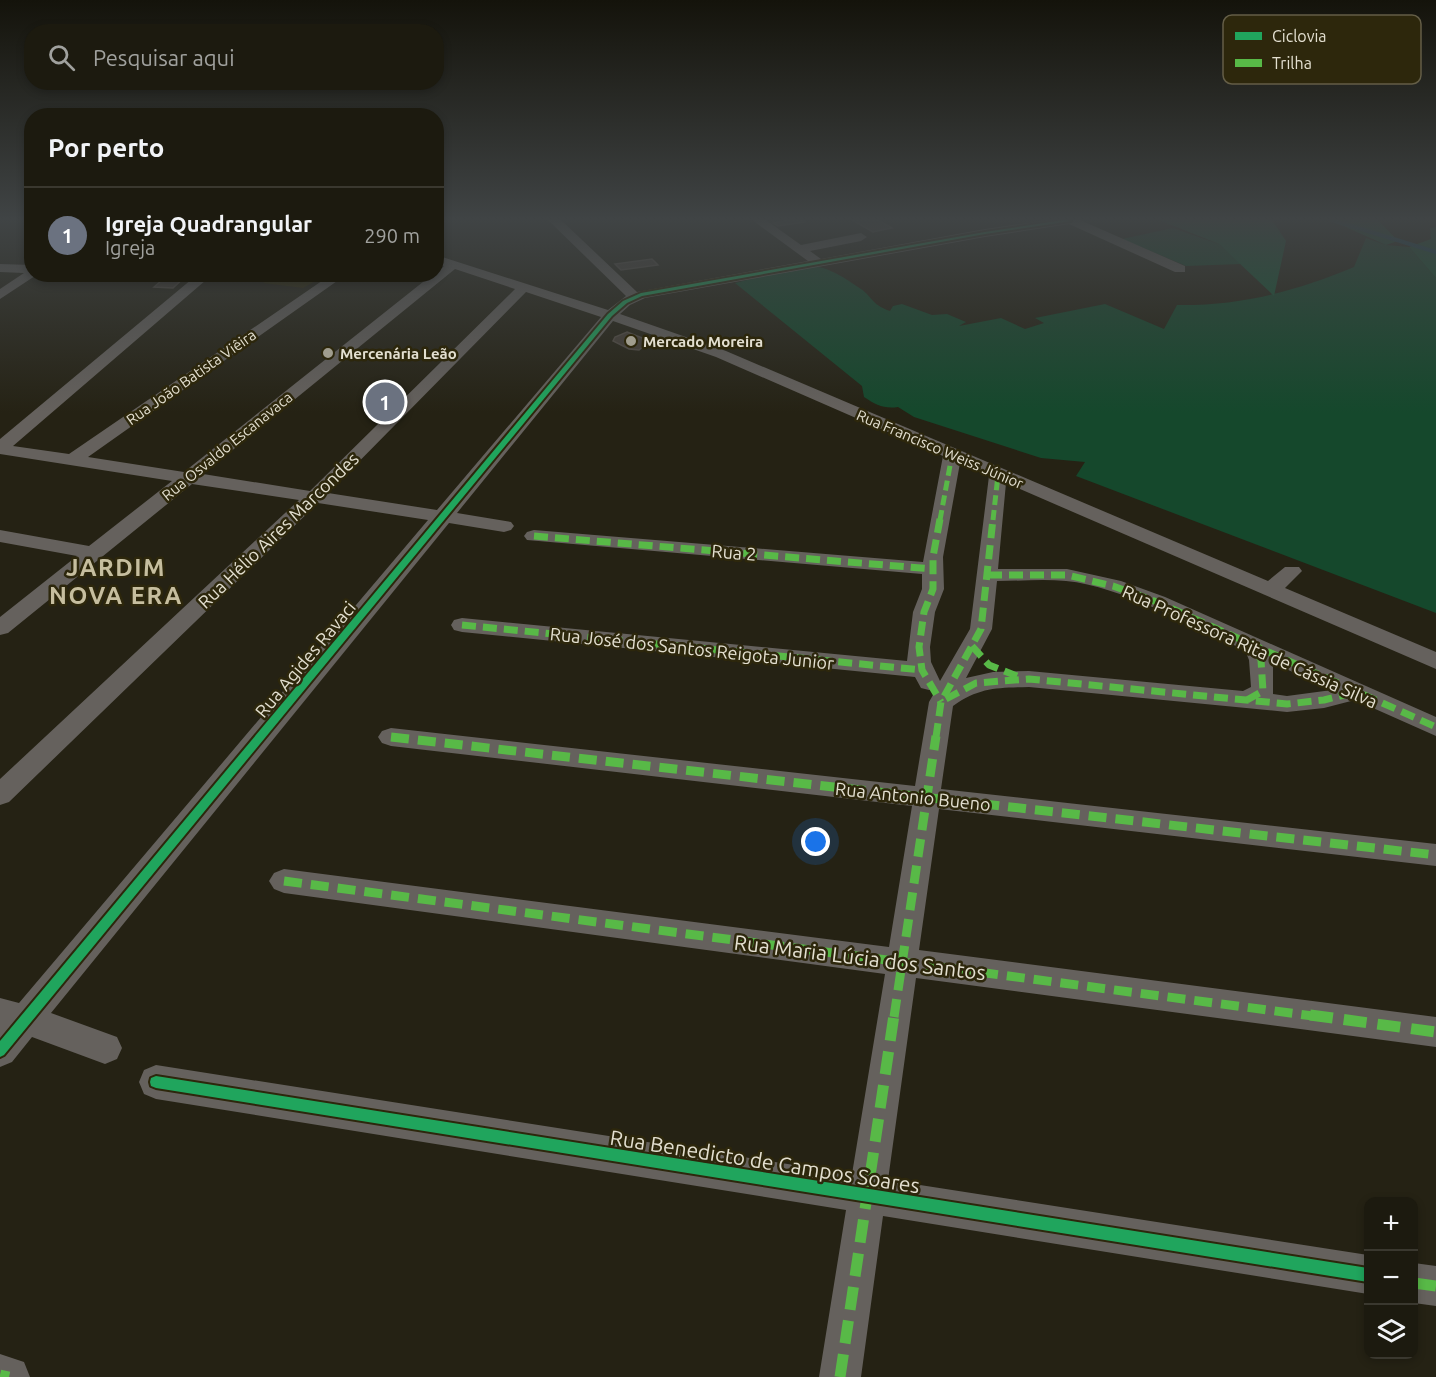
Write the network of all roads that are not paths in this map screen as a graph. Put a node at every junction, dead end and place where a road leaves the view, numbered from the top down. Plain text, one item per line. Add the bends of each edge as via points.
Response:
1 (14, 284) edge
2 (195, 284) edge
3 (326, 284) edge
4 (429, 284) edge
5 (519, 284) edge
6 (625, 284) edge
7 (702, 284) edge
8 (525, 286) junction
9 (0, 295) edge
10 (638, 296) junction
11 (610, 315) junction
12 (0, 449) edge
13 (952, 455) junction
14 (72, 460) junction
15 (998, 475) junction
16 (188, 477) junction
17 (315, 496) junction
18 (446, 516) junction
19 (504, 526) dead end
20 (0, 536) edge
21 (534, 536) dead end
22 (94, 552) junction
23 (933, 569) junction
24 (1292, 571) dead end
25 (988, 575) junction
26 (1270, 590) junction
27 (462, 625) dead end
28 (0, 628) edge
29 (972, 646) junction
30 (1254, 646) junction
31 (1436, 661) edge
32 (922, 670) junction
33 (1029, 679) junction
34 (1356, 692) junction
35 (1247, 700) junction
36 (941, 702) junction
37 (1436, 727) edge
38 (391, 737) dead end
39 (0, 795) edge
40 (926, 798) junction
41 (1436, 855) edge
42 (284, 881) dead end
43 (902, 963) junction
44 (13, 1016) edge
45 (1436, 1032) edge
46 (105, 1048) dead end
47 (0, 1051) edge
48 (156, 1082) dead end
49 (867, 1195) junction
50 (1364, 1274) edge
51 (1418, 1284) edge
52 (1436, 1286) edge
53 (0, 1375) edge
54 (9, 1377) edge
55 (840, 1377) edge

1 - 9 street
2 - 12 street
3 - 14 street, Rua João Batista Viêira
4 - 16 street, Rua Osvaldo Escanavaca
5 - 8 street, Rua Francisco Weiss Júnior
6 - 10 street
7 - 10 street
8 - 11 street, Rua Francisco Weiss Júnior
8 - 17 street, Rua Hélio Aires Marcondes
10 - 11 street, Rua Agides Ravaci
11 - 13 street, Rua Francisco Weiss Júnior via 721,354
11 - 18 street, Rua Agides Ravaci
12 - 14 street
13 - 15 street, Rua Francisco Weiss Júnior
13 - 23 street
14 - 16 street
15 - 25 street
15 - 26 street, Rua Francisco Weiss Júnior
16 - 17 street
16 - 22 street, Rua Osvaldo Escanavaca
17 - 18 street
17 - 39 street, Rua Hélio Aires Marcondes
18 - 19 street
18 - 44 street, Rua Agides Ravaci
20 - 22 street
21 - 23 street, Rua 2
22 - 28 street, Rua Osvaldo Escanavaca
23 - 32 street via 933,589 924,612 919,647
24 - 26 street
25 - 29 street via 981,629
25 - 30 street, Rua Professora Rita de Cássia Silva via 1067,575 1090,580 1157,602
26 - 31 street, Rua Francisco Weiss Júnior
27 - 32 street, Rua José dos Santos Reigota Junior
29 - 33 street via 1002,672
29 - 36 street
30 - 34 street, Rua Professora Rita de Cássia Silva
30 - 35 street via 1261,660 1263,691
32 - 36 street
33 - 35 street
33 - 36 street via 977,681
34 - 35 street via 1287,704
34 - 37 street, Rua Professora Rita de Cássia Silva
36 - 40 street
38 - 40 street, Rua Antonio Bueno
40 - 41 street, Rua Antonio Bueno
40 - 43 street
42 - 43 street, Rua Maria Lúcia dos Santos
43 - 45 street, Rua Maria Lúcia dos Santos
43 - 49 street
44 - 46 street
44 - 47 street, Rua Agides Ravaci
48 - 49 street, Rua Benedicto de Campos Soares
49 - 50 street, Rua Benedicto de Campos Soares
49 - 55 street
51 - 52 street
53 - 54 street

